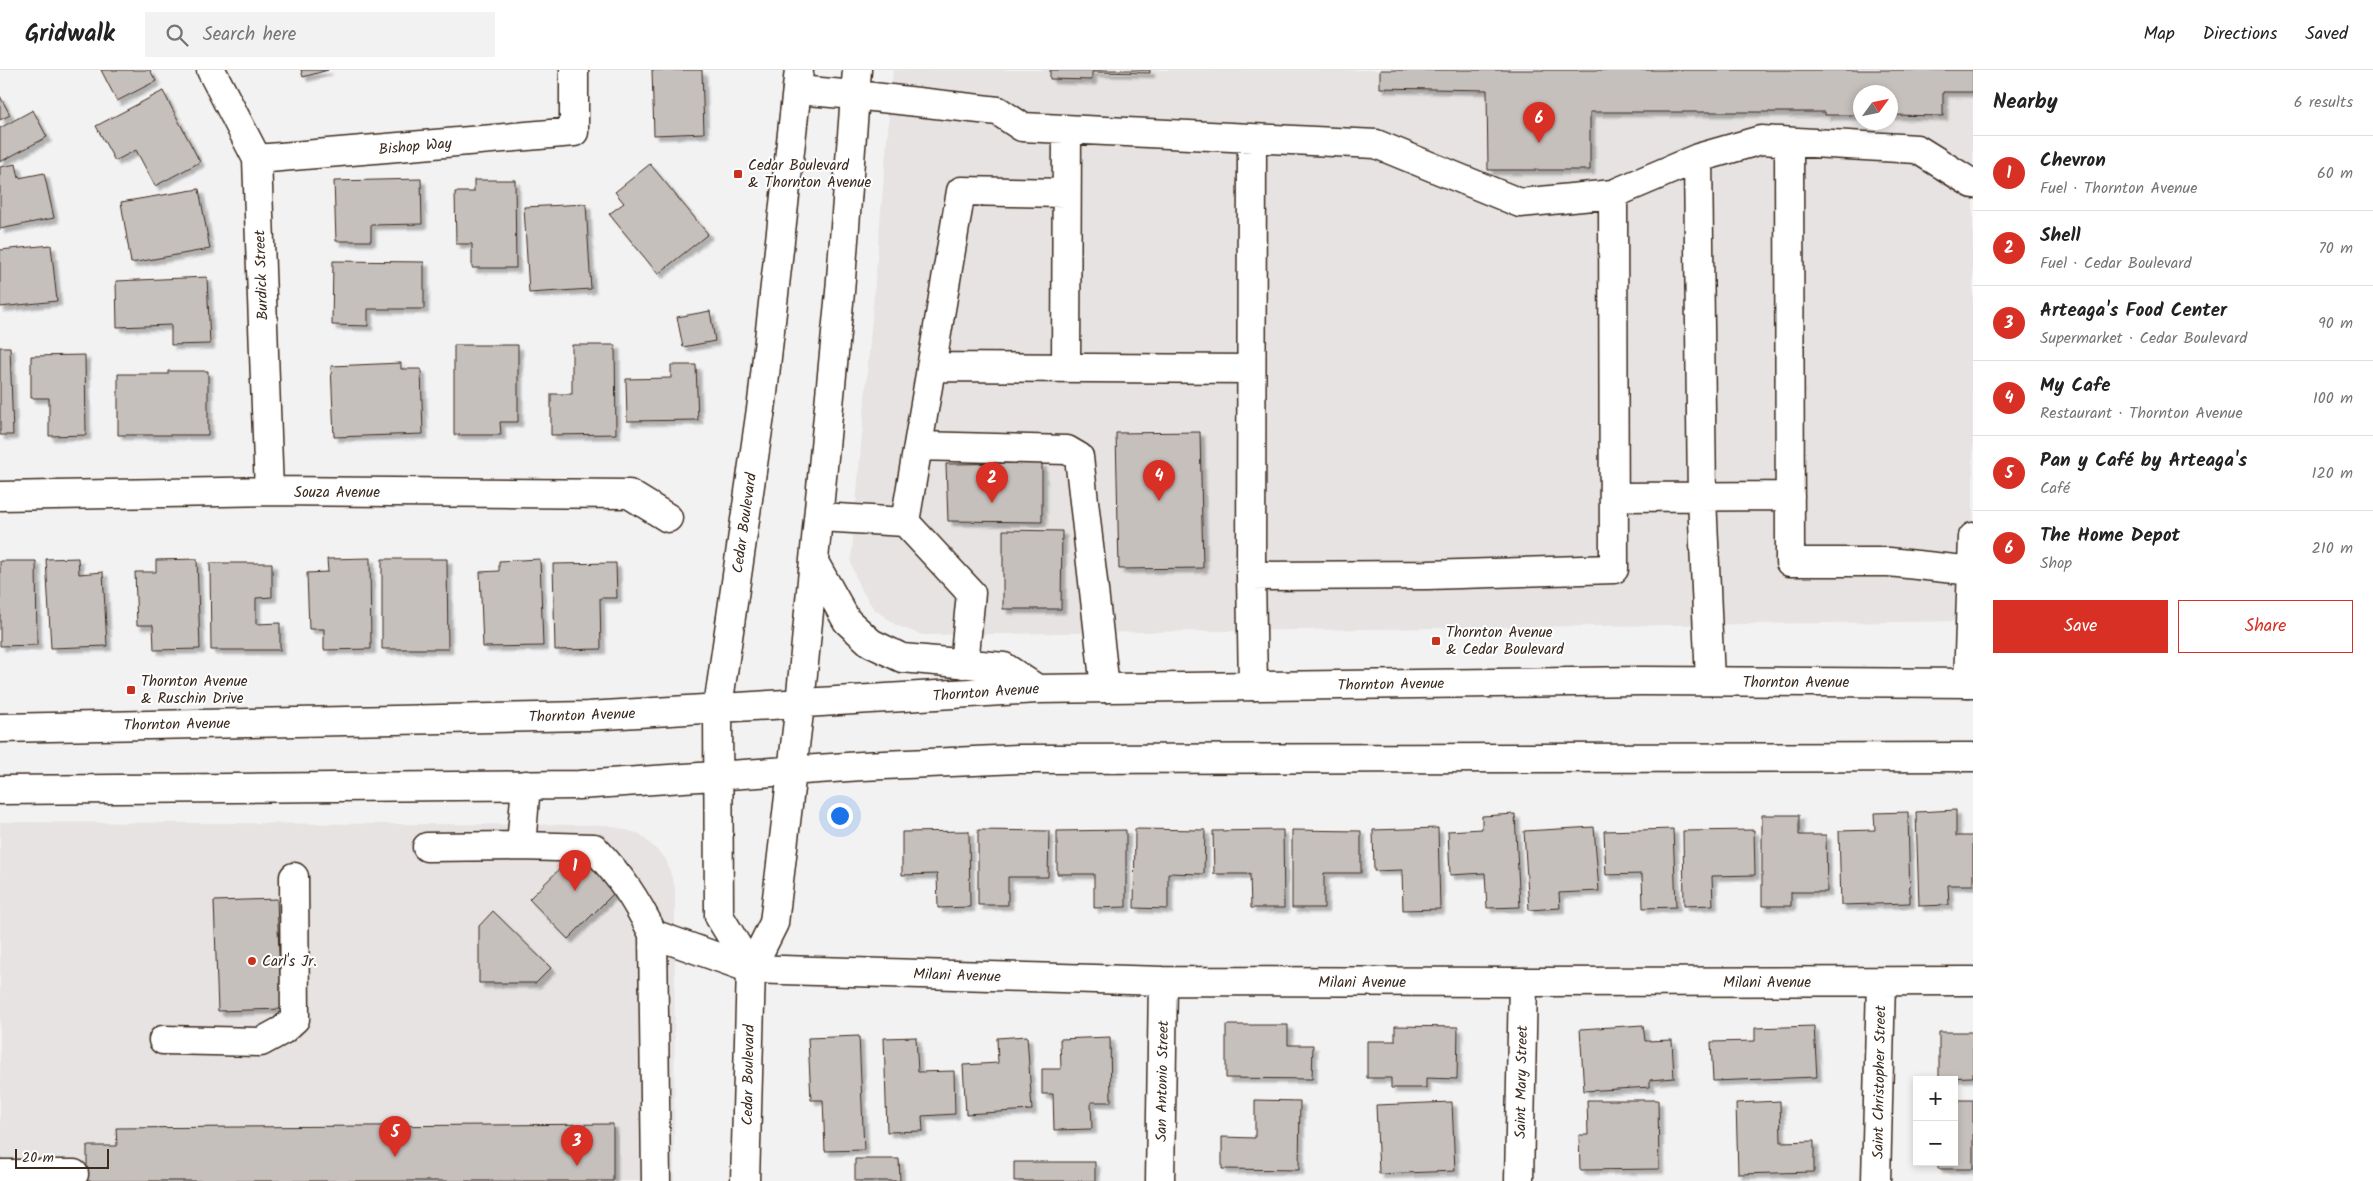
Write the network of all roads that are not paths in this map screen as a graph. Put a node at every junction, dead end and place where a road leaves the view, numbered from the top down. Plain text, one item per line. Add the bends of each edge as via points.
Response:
1 (211, 70) edge
2 (574, 70) edge
3 (798, 80) edge
4 (856, 82) edge
5 (1067, 130) junction
6 (1252, 139) junction
7 (1789, 142) junction
8 (1698, 158) junction
9 (257, 159) junction
10 (1973, 184) edge
11 (1066, 193) junction
12 (1613, 194) junction
13 (931, 367) junction
14 (1066, 367) junction
15 (1250, 369) junction
16 (918, 446) junction
17 (269, 491) junction
18 (0, 496) edge
19 (1790, 496) junction
20 (1614, 497) junction
21 (1702, 497) junction
22 (819, 516) junction
23 (668, 518) dead end
24 (905, 522) junction
25 (1973, 538) edge
26 (814, 562) junction
27 (1972, 572) edge
28 (1251, 576) junction
29 (964, 664) junction
30 (1710, 682) junction
31 (1971, 683) edge
32 (1253, 686) junction
33 (1037, 688) junction
34 (1105, 688) junction
35 (800, 704) junction
36 (718, 707) junction
37 (0, 728) edge
38 (1973, 757) edge
39 (791, 772) junction
40 (717, 776) junction
41 (526, 785) junction
42 (0, 790) edge
43 (521, 846) junction
44 (427, 847) dead end
45 (294, 877) dead end
46 (654, 934) junction
47 (751, 969) junction
48 (1164, 981) junction
49 (1973, 981) edge
50 (1523, 982) junction
51 (1881, 982) junction
52 (163, 1040) dead end
53 (0, 1174) edge
54 (74, 1174) dead end
55 (656, 1181) edge
56 (745, 1181) edge
57 (1160, 1181) edge
58 (1519, 1181) edge
59 (1876, 1181) edge

1 - 9 main road, Burdick Street
2 - 9 main road, Bishop Way via 574,132
3 - 4 main road
3 - 36 main road, Cedar Boulevard via 762,402
4 - 5 main road via 998,111 1022,127
4 - 22 main road, Cedar Boulevard
5 - 6 main road
5 - 11 main road
6 - 12 main road via 1376,144 1520,203
6 - 15 main road
7 - 8 main road via 1761,140
7 - 10 main road via 1917,149
7 - 19 main road
8 - 12 main road
8 - 21 main road
9 - 17 main road, Burdick Street
11 - 13 main road via 961,191
11 - 14 main road
12 - 20 main road
13 - 14 main road
13 - 16 main road
14 - 15 main road
15 - 28 main road
16 - 24 main road
16 - 34 main road via 1067,450 1080,457
17 - 18 main road, Souza Avenue
17 - 23 main road, Souza Avenue via 629,494
19 - 21 main road
19 - 27 main road via 1790,562 1889,562
20 - 21 main road
20 - 28 main road via 1614,569
21 - 30 main road
22 - 24 main road
22 - 26 main road, Cedar Boulevard
24 - 29 main road via 971,593
25 - 27 main road
26 - 29 main road via 847,621 871,643 902,658
26 - 35 main road, Cedar Boulevard
27 - 31 main road
28 - 32 main road
29 - 33 main road via 1004,667
30 - 31 main road, Thornton Avenue
30 - 32 main road, Thornton Avenue
32 - 34 main road, Thornton Avenue
33 - 34 main road, Thornton Avenue
33 - 35 main road, Thornton Avenue
35 - 36 main road, Thornton Avenue
35 - 39 main road, Cedar Boulevard
36 - 37 main road, Thornton Avenue via 588,716
36 - 40 main road, Cedar Boulevard
38 - 39 main road via 1018,759
39 - 40 main road
39 - 47 main road, Cedar Boulevard via 774,923
40 - 41 main road
40 - 47 main road, Cedar Boulevard via 720,916
41 - 42 main road
41 - 43 main road
43 - 44 main road
43 - 46 main road via 594,848 638,901
45 - 52 main road via 295,1019 261,1042
46 - 47 main road, Milani Avenue
46 - 55 main road
47 - 48 main road, Milani Avenue
47 - 56 main road, Cedar Boulevard
48 - 50 main road, Milani Avenue
48 - 57 main road, San Antonio Street
49 - 51 main road, Milani Avenue
50 - 51 main road, Milani Avenue
50 - 58 main road, Saint Mary Street
51 - 59 main road, Saint Christopher Street
53 - 54 main road

